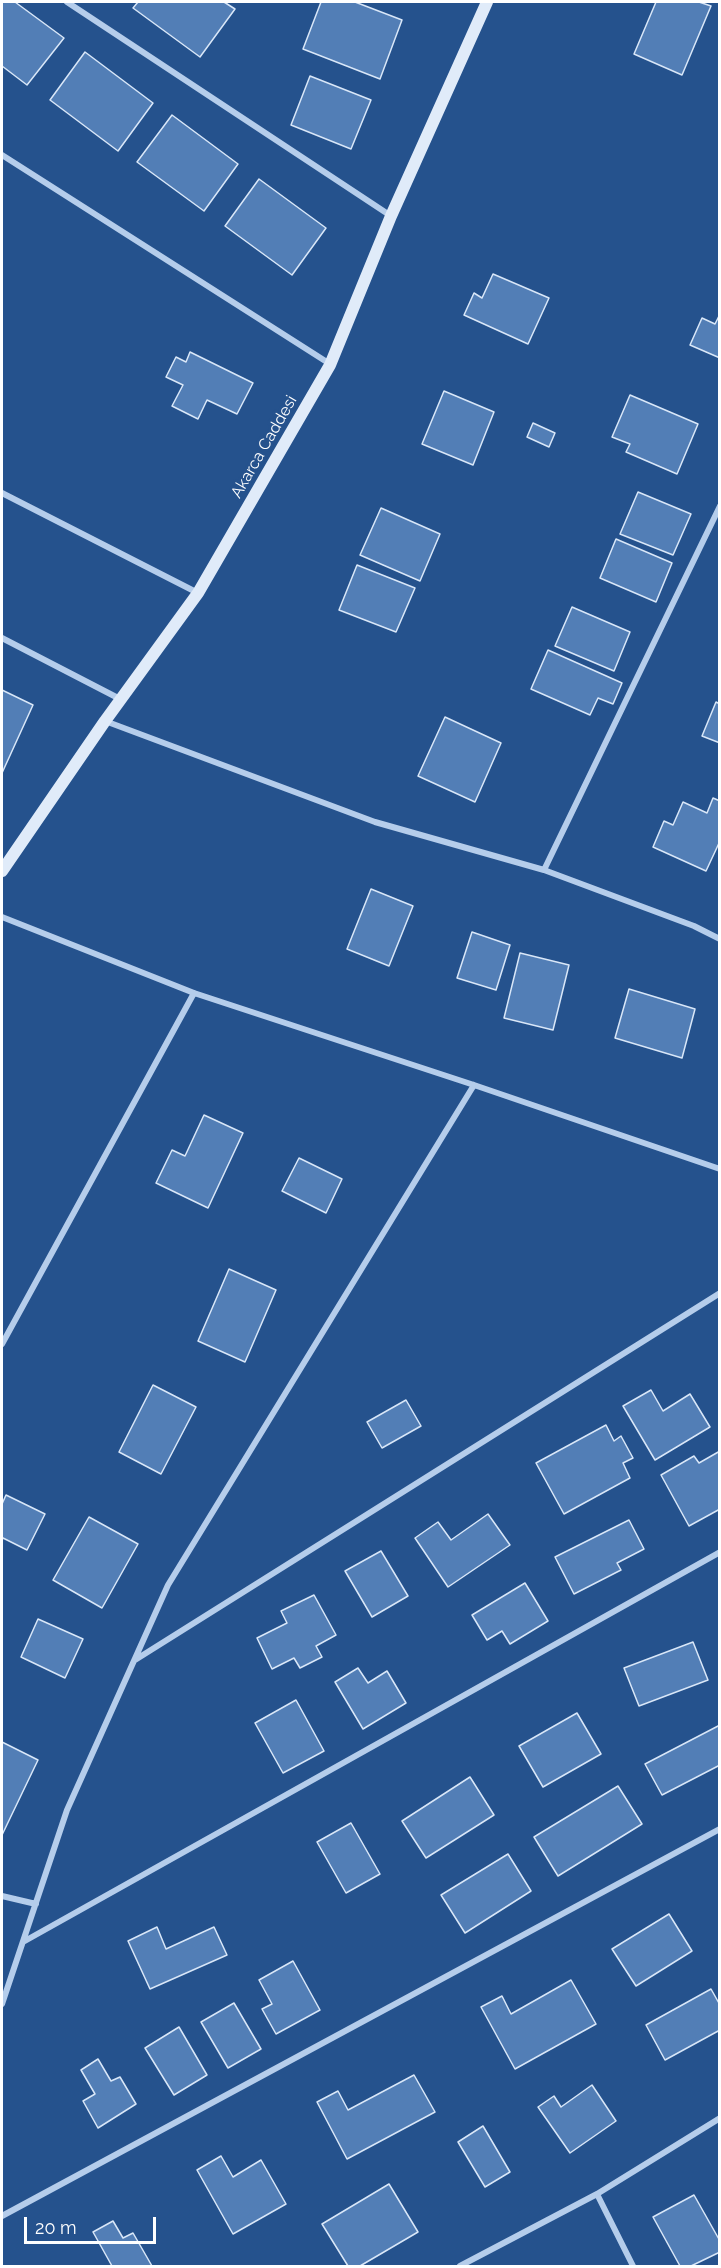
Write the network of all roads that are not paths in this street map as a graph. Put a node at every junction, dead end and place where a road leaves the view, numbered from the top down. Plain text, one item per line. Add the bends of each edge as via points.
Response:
1 (67, 2) edge
2 (487, 2) edge
3 (2, 155) edge
4 (392, 216) junction
5 (330, 365) junction
6 (2, 493) edge
7 (720, 506) edge
8 (198, 593) junction
9 (2, 638) edge
10 (120, 699) junction
11 (105, 721) junction
12 (544, 870) junction
13 (2, 871) edge
14 (2, 917) edge
15 (720, 939) edge
16 (194, 993) junction
17 (474, 1085) junction
18 (720, 1169) edge
19 (720, 1293) edge
20 (2, 1344) edge
21 (720, 1552) edge
22 (135, 1660) junction
23 (720, 1829) edge
24 (2, 1896) edge
25 (36, 1904) junction
26 (23, 1942) junction
27 (2, 2004) edge
28 (720, 2118) edge
29 (597, 2194) junction
30 (2, 2216) edge
31 (460, 2266) edge
32 (633, 2266) edge

1 - 4 street
2 - 4 main road, Akarca Caddesi
3 - 5 street
4 - 5 main road, Akarca Caddesi
5 - 8 main road, Akarca Caddesi
6 - 8 street
7 - 12 street
8 - 10 main road, Akarca Caddesi
9 - 10 street
10 - 11 main road, Akarca Caddesi
11 - 12 street via 375,822
11 - 13 main road, Akarca Caddesi
12 - 15 street
14 - 16 street
16 - 17 street
16 - 20 street
17 - 18 street
17 - 22 street via 168,1585
19 - 22 street
21 - 26 street
22 - 25 street via 67,1810
23 - 30 street
24 - 25 street
25 - 26 street
26 - 27 street
28 - 29 street
29 - 31 street
29 - 32 street

